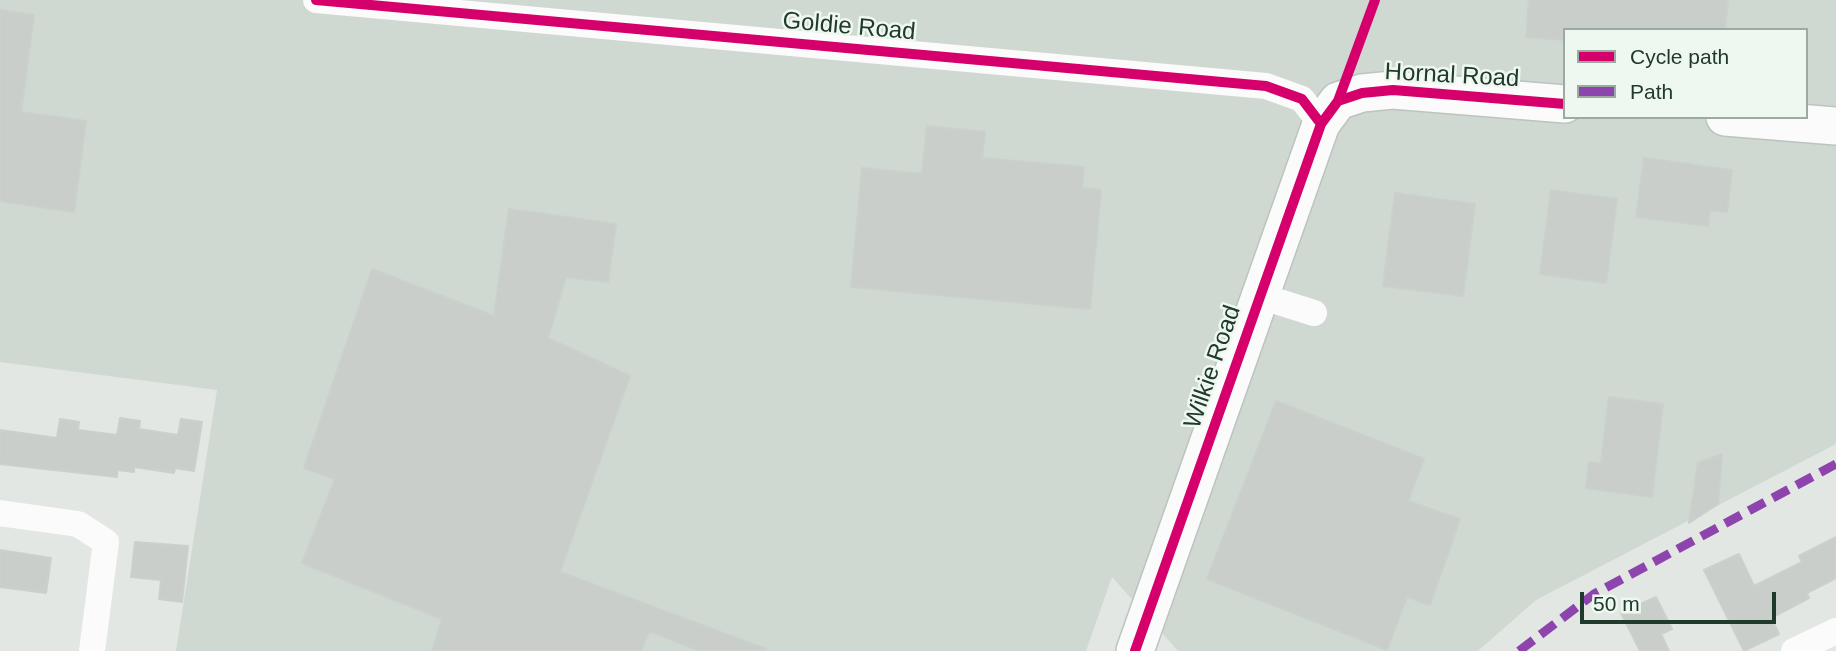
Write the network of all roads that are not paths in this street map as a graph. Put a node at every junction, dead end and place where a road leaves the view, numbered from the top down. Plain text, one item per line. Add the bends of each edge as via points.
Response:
1 (316, 0) edge
2 (1563, 104) edge
3 (1329, 113) junction
4 (1750, 119) edge
5 (1836, 126) edge
6 (1260, 296) junction
7 (1314, 313) dead end
8 (0, 513) edge
9 (1836, 631) edge
10 (92, 651) edge
11 (1135, 651) edge
12 (1794, 651) edge

1 - 3 street, Goldie Road via 1266,86
2 - 3 street, Hornal Road via 1393,90 1362,93
3 - 6 street, Wilkie Road
4 - 5 street
6 - 7 street
6 - 11 street, Wilkie Road
8 - 10 street via 78,524 106,542
9 - 12 street

